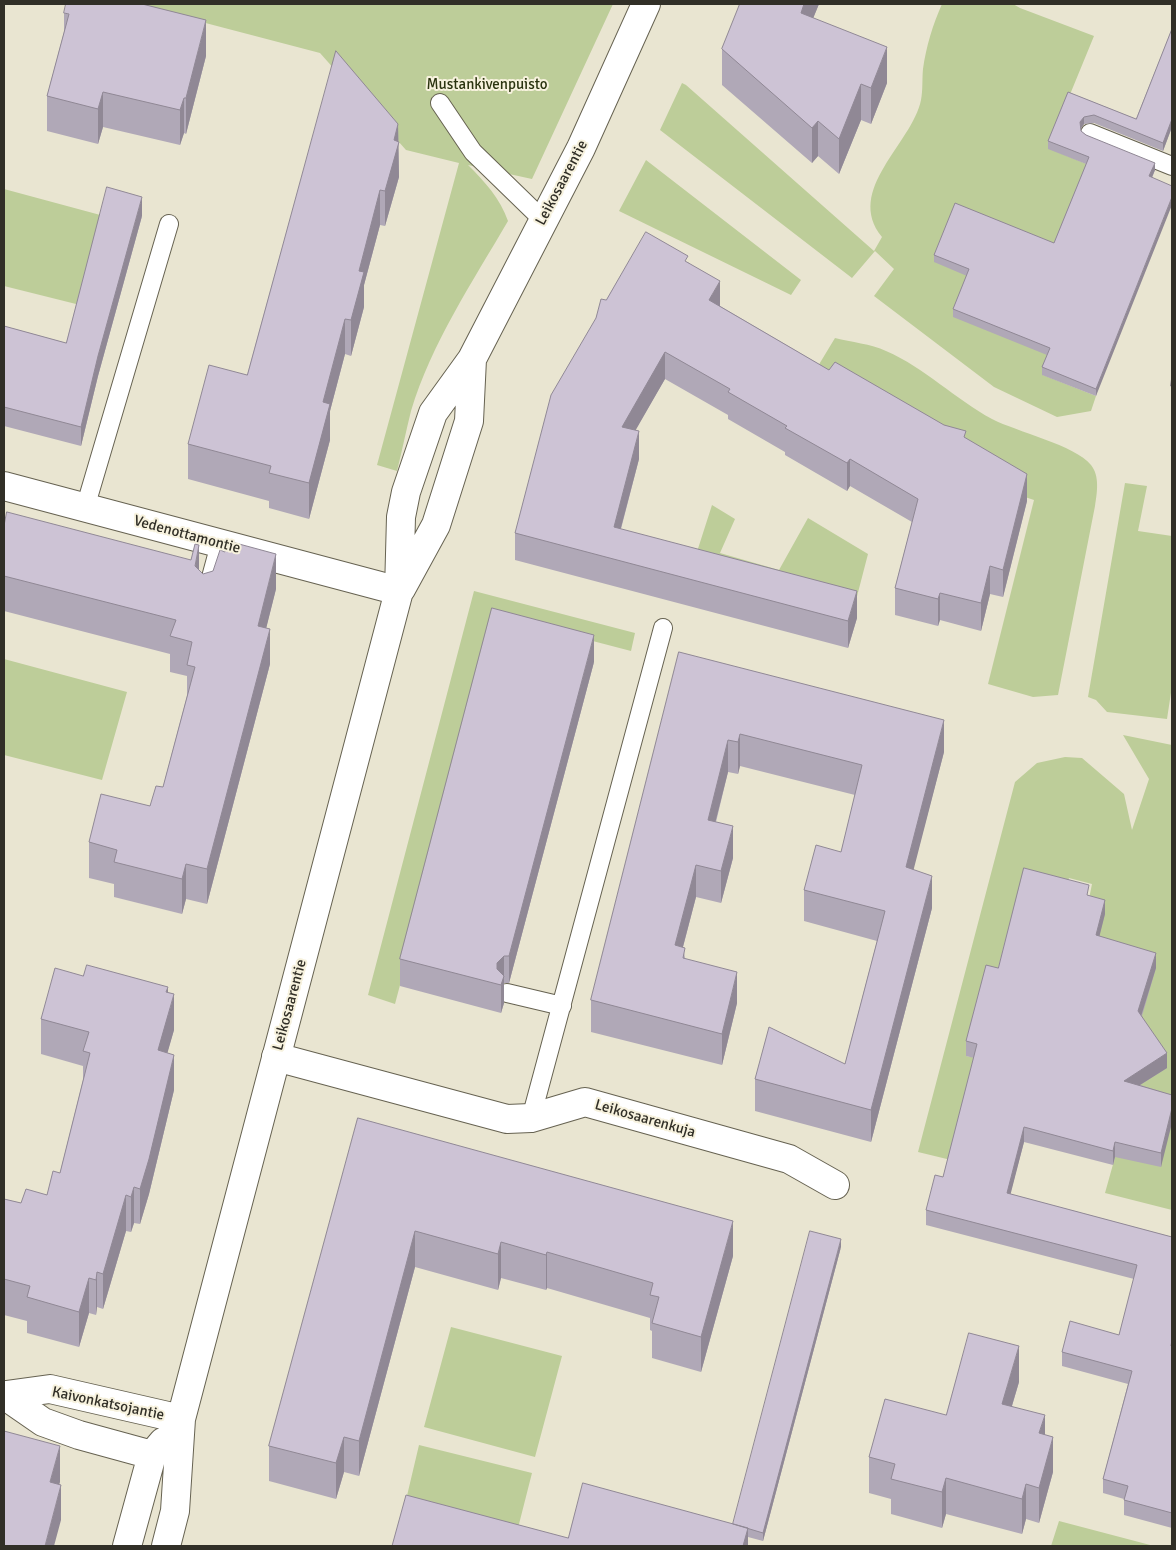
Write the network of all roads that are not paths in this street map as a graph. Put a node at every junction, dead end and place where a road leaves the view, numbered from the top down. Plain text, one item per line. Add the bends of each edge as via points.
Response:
1 (646, 4) edge
2 (440, 103) dead end
3 (1090, 133) dead end
4 (1172, 166) edge
5 (543, 220) junction
6 (169, 224) dead end
7 (472, 359) junction
8 (4, 486) edge
9 (85, 508) junction
10 (220, 544) junction
11 (399, 592) junction
12 (205, 599) edge
13 (663, 628) dead end
14 (507, 993) edge
15 (562, 1006) junction
16 (276, 1057) junction
17 (531, 1118) junction
18 (835, 1185) dead end
19 (5, 1395) edge
20 (181, 1419) junction
21 (152, 1455) junction
22 (127, 1546) edge
23 (166, 1546) edge

1 - 5 street, Leikosaarentie via 582,148
2 - 5 lane via 473,152
3 - 4 lane
5 - 7 street, Leikosaarentie
6 - 9 lane
7 - 11 street, Leikosaarentie via 469,421 450,484 436,526
7 - 11 street, Leikosaarentie via 433,413 406,492 401,517
8 - 9 street, Vedenottamontie
9 - 10 street, Vedenottamontie
10 - 11 street, Vedenottamontie
10 - 12 lane
11 - 16 street, Leikosaarentie
13 - 15 lane
14 - 15 lane
15 - 17 lane
16 - 17 street, Leikosaarenkuja via 507,1119
16 - 20 street, Leikosaarentie
17 - 18 street, Leikosaarenkuja via 585,1102 789,1159
19 - 20 street, Kaivonkatsojantie via 50,1390
19 - 21 street, Kaivonkatsojantie via 43,1422
20 - 21 street, Leikosaarentie
20 - 23 street, Leikosaarentie via 175,1512
21 - 22 street, Leikosaarentie

